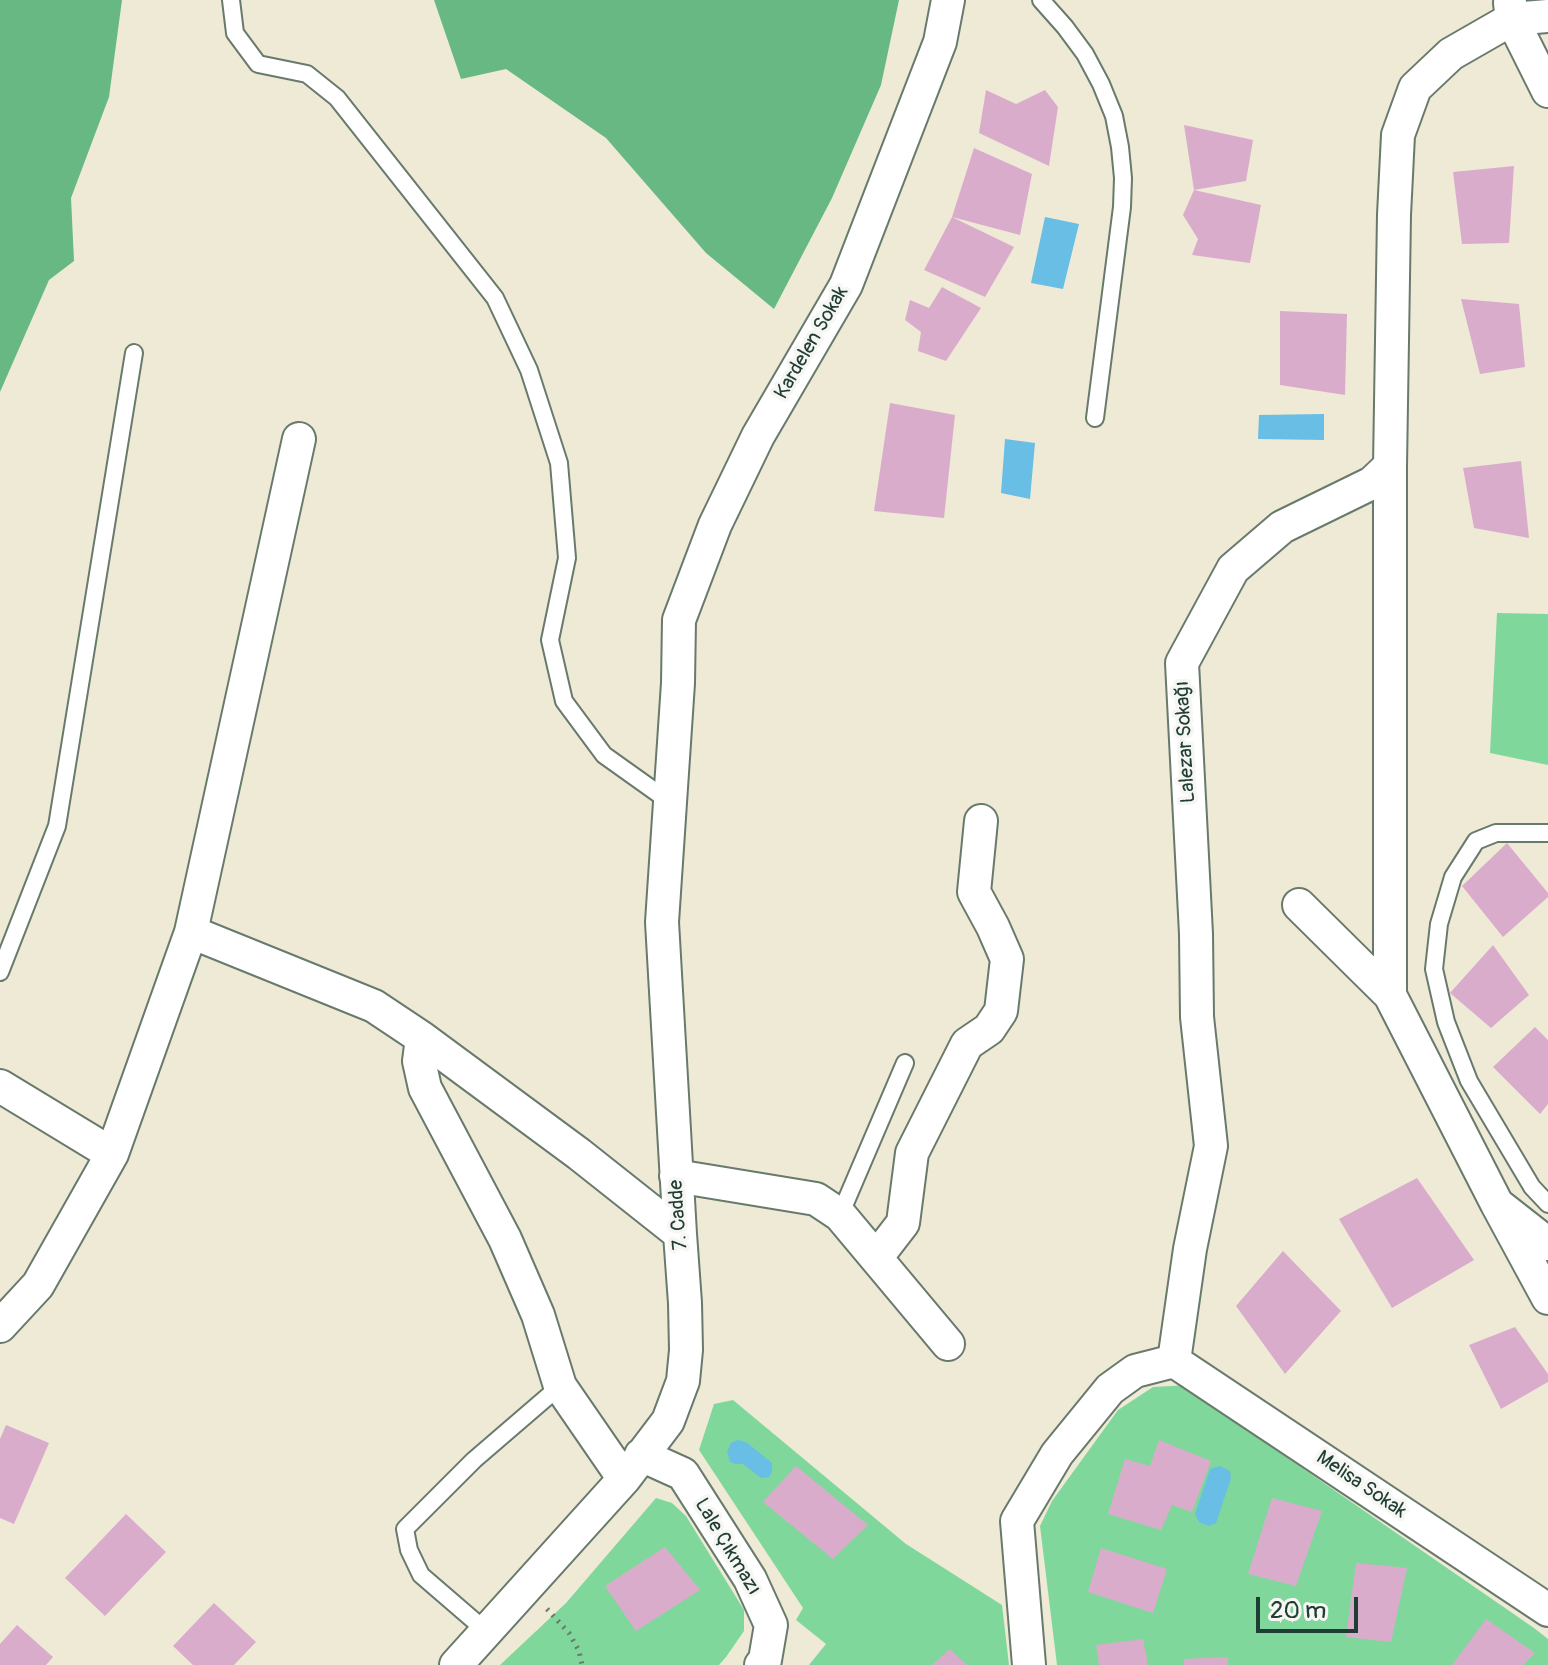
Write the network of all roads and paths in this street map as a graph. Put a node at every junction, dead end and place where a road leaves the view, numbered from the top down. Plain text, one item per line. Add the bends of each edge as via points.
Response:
1 (231, 0) edge
2 (948, 0) edge
3 (1041, 0) edge
4 (1511, 10) edge
5 (1548, 16) edge
6 (1548, 91) edge
7 (134, 353) dead end
8 (1095, 418) dead end
9 (299, 439) dead end
10 (1390, 466) junction
11 (678, 683) joint
12 (670, 802) junction
13 (981, 821) dead end
14 (1548, 833) edge
15 (1299, 905) dead end
16 (191, 932) junction
17 (0, 972) edge
18 (1390, 995) junction
19 (422, 1038) junction
20 (905, 1063) dead end
21 (0, 1086) edge
22 (112, 1154) junction
23 (676, 1176) junction
24 (1497, 1204) junction
25 (1548, 1204) edge
26 (840, 1215) junction
27 (680, 1234) junction
28 (1548, 1244) edge
29 (876, 1258) junction
30 (1548, 1298) edge
31 (0, 1326) edge
32 (948, 1344) dead end
33 (1174, 1361) junction
34 (560, 1386) junction
35 (633, 1467) junction
36 (527, 1587) junction
37 (1548, 1610) edge
38 (486, 1631) junction
39 (456, 1665) edge
40 (582, 1665) edge
41 (761, 1665) edge
42 (1029, 1665) edge

1 - 12 lane via 235,33 258,64 307,74 337,98 495,298 529,370 559,463 567,558 550,640 564,701 604,755
2 - 11 street, Kardelen Sokak via 940,42 846,285 758,436 715,525 679,620
3 - 8 lane via 1096,74 1120,147 1122,207
4 - 5 street
4 - 6 street
4 - 10 street via 1415,88 1398,135
7 - 17 lane via 57,826
9 - 16 street
10 - 18 street
10 - 33 street, Lalezar Sokağı via 1372,483 1282,527 1233,569 1182,663 1197,1017 1211,1146
11 - 12 street, 7. Cadde
12 - 23 street, 7. Cadde via 662,922
13 - 29 street via 974,892 1007,959 1001,1011 989,1029 967,1044 912,1153 903,1223
14 - 25 lane via 1496,833 1476,841 1453,877 1439,924 1434,969 1446,1022 1469,1081 1532,1187
15 - 18 street
16 - 19 street via 374,1006
16 - 22 street
18 - 24 street
19 - 27 street
19 - 34 street via 419,1061 425,1088 505,1239 538,1315
20 - 26 lane
21 - 22 street
22 - 31 street via 38,1285
23 - 26 street via 816,1199
23 - 27 street, 7. Cadde
24 - 28 street
24 - 30 street
26 - 29 street
27 - 35 street, 7. Cadde via 683,1381 668,1421
29 - 32 street
33 - 37 street, Melisa Sokak
33 - 42 street via 1135,1371 1110,1389 1057,1454 1017,1521
34 - 35 street
34 - 38 lane via 405,1529 421,1575
35 - 36 street, 7. Cadde
35 - 41 street, Lale Çıkmazı via 683,1474 750,1579 771,1625
36 - 38 street, 7. Cadde
36 - 40 path via 569,1633
38 - 39 street, 7. Cadde

